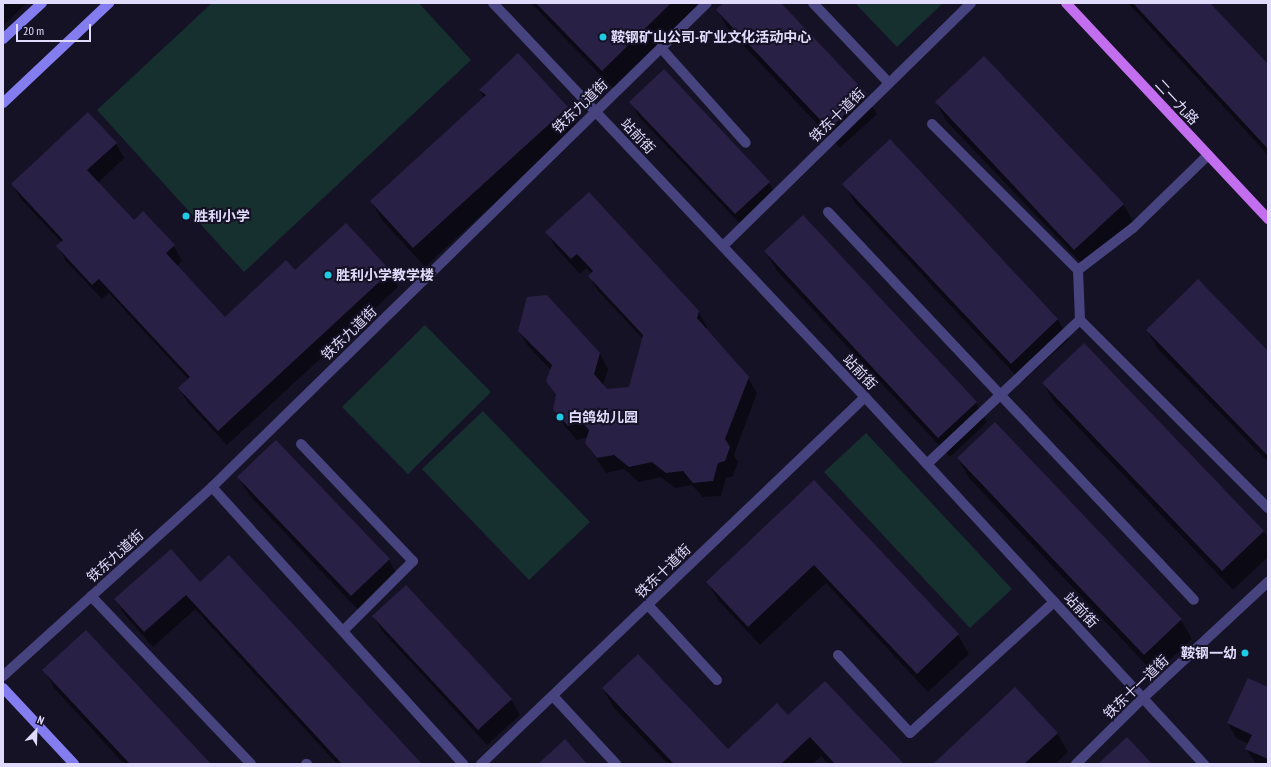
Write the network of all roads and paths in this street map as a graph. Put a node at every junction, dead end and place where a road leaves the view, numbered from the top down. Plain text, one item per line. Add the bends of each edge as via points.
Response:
1 (42, 3) edge
2 (109, 3) edge
3 (493, 3) edge
4 (707, 3) edge
5 (813, 3) edge
6 (971, 3) edge
7 (1066, 3) edge
8 (3, 39) edge
9 (661, 48) junction
10 (889, 83) junction
11 (3, 103) edge
12 (595, 110) junction
13 (932, 124) dead end
14 (746, 143) dead end
15 (1208, 155) junction
16 (828, 212) dead end
17 (1268, 219) edge
18 (723, 246) junction
19 (1078, 270) junction
20 (1080, 320) junction
21 (999, 396) junction
22 (865, 397) junction
23 (301, 444) dead end
24 (927, 464) junction
25 (212, 487) junction
26 (1268, 508) edge
27 (1268, 582) edge
28 (91, 596) junction
29 (1194, 600) dead end
30 (1054, 602) junction
31 (648, 605) junction
32 (343, 631) junction
33 (838, 655) dead end
34 (3, 676) edge
35 (717, 680) dead end
36 (3, 688) edge
37 (553, 696) junction
38 (1143, 698) junction
39 (486, 762) edge
40 (74, 764) edge
41 (250, 764) edge
42 (463, 764) edge
43 (616, 764) edge
44 (1076, 764) edge
45 (1204, 764) edge

1 - 8 main road
2 - 11 main road
3 - 12 street, 站前街
4 - 9 street, 铁东九道街
5 - 10 street
6 - 10 street, 铁东十道街
7 - 15 main road, 二一九路
9 - 12 street, 铁东九道街
9 - 14 street
10 - 18 street, 铁东十道街
12 - 18 street, 站前街
12 - 25 street, 铁东九道街
13 - 19 street
15 - 17 main road, 二一九路
15 - 19 street via 1132,228
16 - 21 street
18 - 22 street, 站前街
19 - 20 street
20 - 21 street
20 - 26 street
21 - 24 street
21 - 29 street
22 - 24 street, 站前街
22 - 31 street, 铁东十道街
23 - 32 street via 413,561
24 - 30 street, 站前街
25 - 28 street, 铁东九道街
25 - 32 street
27 - 38 street, 铁东十一道街
28 - 34 street, 铁东九道街
28 - 41 street
30 - 33 street via 910,733
30 - 38 street, 站前街
31 - 35 street
31 - 37 street, 铁东十道街
32 - 42 street
36 - 40 main road
37 - 39 street, 铁东十道街
37 - 43 street
38 - 44 street, 铁东十一道街
38 - 45 street, 站前街

